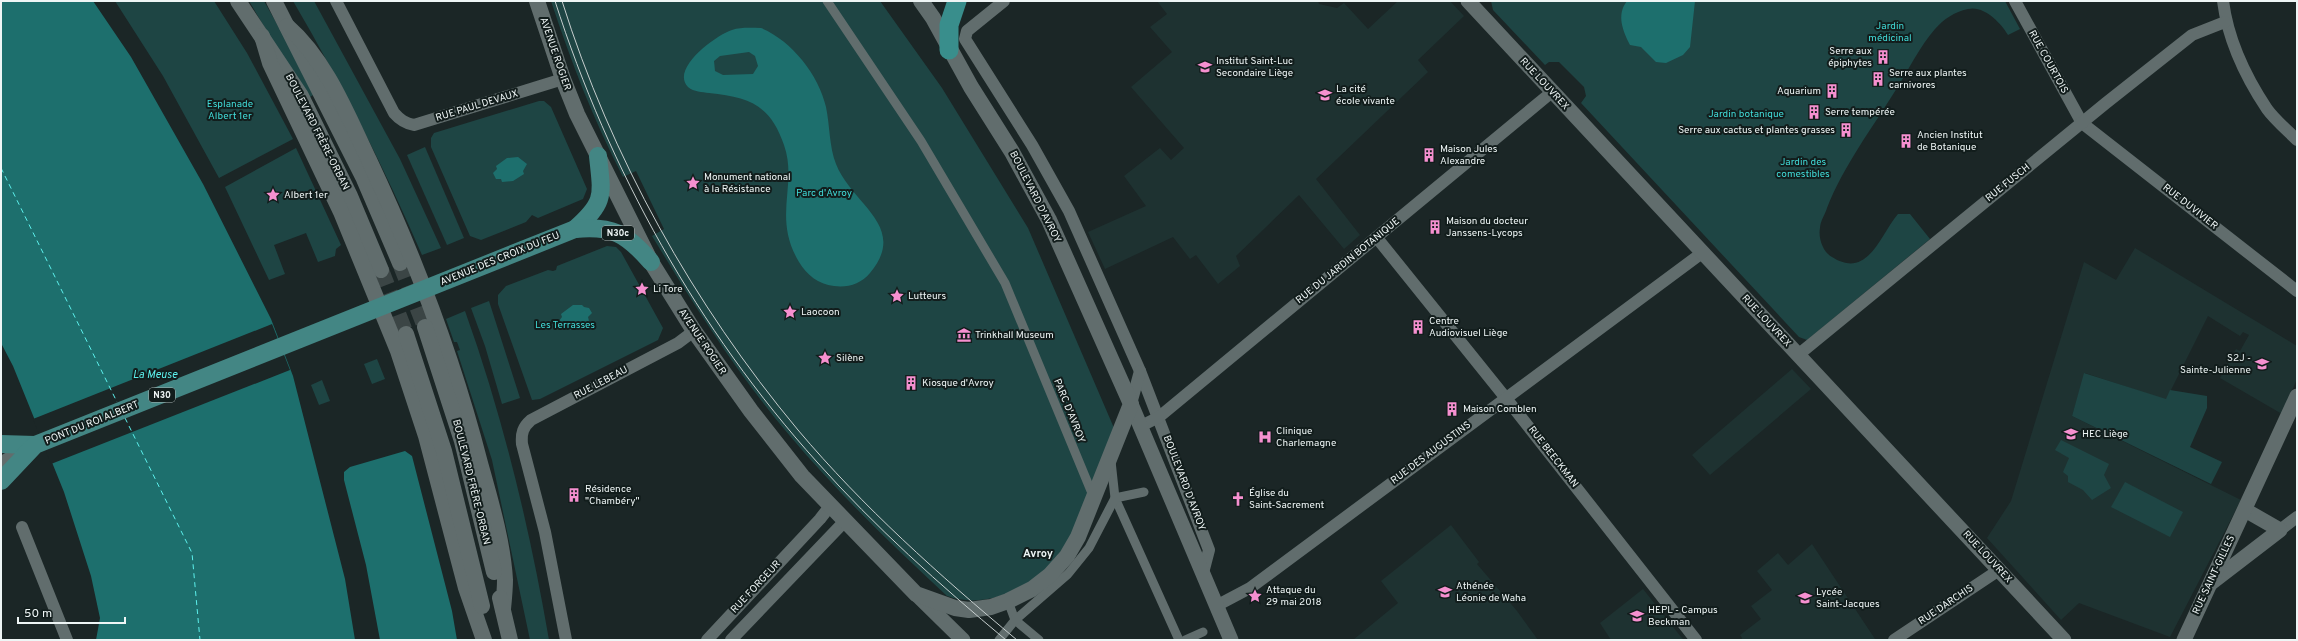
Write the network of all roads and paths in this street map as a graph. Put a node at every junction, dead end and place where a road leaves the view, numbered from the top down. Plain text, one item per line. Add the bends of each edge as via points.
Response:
1 (238, 1) edge
2 (274, 1) edge
3 (336, 1) edge
4 (538, 1) edge
5 (827, 1) edge
6 (921, 1) edge
7 (957, 1) edge
8 (1004, 1) edge
9 (1468, 1) edge
10 (2015, 1) edge
11 (2223, 1) edge
12 (2225, 22) junction
13 (287, 26) junction
14 (262, 36) junction
15 (949, 50) junction
16 (563, 78) junction
17 (1552, 92) junction
18 (2082, 123) junction
19 (2297, 140) edge
20 (598, 156) junction
21 (575, 229) junction
22 (1377, 238) junction
23 (1702, 253) junction
24 (651, 262) junction
25 (400, 263) tunnel mouth
26 (381, 270) tunnel mouth
27 (426, 290) junction
28 (2297, 291) edge
29 (382, 308) junction
30 (424, 327) tunnel mouth
31 (694, 331) junction
32 (406, 334) tunnel mouth
33 (1798, 356) junction
34 (1140, 371) junction
35 (2297, 396) edge
36 (1505, 397) junction
37 (1131, 404) junction
38 (1159, 417) junction
39 (1141, 426) junction
40 (39, 443) junction
41 (1, 444) edge
42 (1111, 457) junction
43 (1, 464) edge
44 (1, 481) edge
45 (1144, 492) dead end
46 (1115, 498) junction
47 (1094, 499) junction
48 (830, 506) junction
49 (2244, 510) junction
50 (2297, 517) edge
51 (844, 522) junction
52 (22, 527) dead end
53 (2280, 530) junction
54 (806, 535) junction
55 (819, 548) junction
56 (1999, 570) junction
57 (1202, 573) junction
58 (2210, 584) junction
59 (916, 594) junction
60 (1008, 601) junction
61 (1216, 606) junction
62 (503, 608) junction
63 (1015, 620) junction
64 (1203, 632) dead end
65 (67, 640) edge
66 (484, 640) edge
67 (489, 640) edge
68 (510, 640) edge
69 (566, 640) edge
70 (707, 640) edge
71 (731, 640) edge
72 (963, 640) edge
73 (999, 640) edge
74 (1039, 640) edge
75 (1179, 640) edge
76 (1185, 640) edge
77 (1231, 640) edge
78 (1696, 640) edge
79 (1894, 640) edge
80 (2064, 640) edge
81 (2184, 640) edge

1 - 14 main road, BOULEVARD FRÈRE-ORBAN
2 - 13 main road, BOULEVARD FRÈRE-ORBAN
3 - 16 street, RUE PAUL DEVAUX via 400,121 414,125
4 - 16 main road, AVENUE ROGIER
5 - 47 street, PARC D'AVROY via 921,141 1005,284
6 - 15 main road, BOULEVARD D'AVROY
7 - 15 highway via 949,25
8 - 34 street, BOULEVARD D'AVROY via 966,31 965,40 1032,145 1069,211
9 - 17 street, RUE LOUVREX
10 - 18 street, RUE COURTOIS
11 - 12 street
12 - 18 street, RUE FUSCH via 2192,35
12 - 19 street via 2236,54 2268,110
13 - 25 main road, BOULEVARD FRÈRE-ORBAN via 364,179
13 - 27 main road via 312,53 342,107 390,204
14 - 26 main road, BOULEVARD FRÈRE-ORBAN via 312,118 358,214
14 - 29 main road via 270,63 341,212
15 - 37 main road, BOULEVARD D'AVROY via 1012,152 1049,220
16 - 20 main road, AVENUE ROGIER
17 - 22 street, RUE DU JARDIN BOTANIQUE
17 - 23 street, RUE LOUVREX
18 - 28 street, RUE DUVIVIER
18 - 33 street, RUE FUSCH
20 - 21 main road via 602,188 600,200 587,219
20 - 24 main road, AVENUE ROGIER
21 - 24 main road, N30c via 609,229 636,245
21 - 27 main road, AVENUE DES CROIX DU FEU
22 - 36 street, RUE BEECKMAN
22 - 38 street, RUE DU JARDIN BOTANIQUE
23 - 33 street, RUE LOUVREX
23 - 36 street, RUE DES AUGUSTINS
24 - 31 main road, AVENUE ROGIER
27 - 29 main road
27 - 62 main road via 463,402 488,492 504,572
29 - 40 main road, PONT DU ROI ALBERT / N30
29 - 66 main road via 426,436 466,588
30 - 62 main road, BOULEVARD FRÈRE-ORBAN via 462,441
31 - 48 main road, AVENUE ROGIER via 750,411 802,476
31 - 69 street, RUE LEBEAU via 678,343 524,426 522,444 545,532
32 - 67 main road, BOULEVARD FRÈRE-ORBAN via 444,451
33 - 56 street, RUE LOUVREX
34 - 37 street
34 - 38 street, BOULEVARD D'AVROY
35 - 49 street, RUE SAINT-GILLES
36 - 61 street, RUE DES AUGUSTINS via 1250,588
36 - 78 street, RUE BEECKMAN
37 - 39 street, BOULEVARD D'AVROY
37 - 42 main road
38 - 39 street, RUE DU JARDIN BOTANIQUE
38 - 57 street, BOULEVARD D'AVROY via 1209,550
39 - 57 street, BOULEVARD D'AVROY
40 - 41 main road, N30
40 - 43 street
40 - 44 main road
42 - 46 street
42 - 47 main road
45 - 46 street
46 - 63 street via 1108,516 1089,548 1068,574
46 - 75 street
47 - 60 main road via 1078,538 1067,556 1032,588
48 - 51 main road, AVENUE ROGIER
48 - 54 street, RUE FORGEUR
49 - 53 street
49 - 58 street, RUE SAINT-GILLES
50 - 53 street
51 - 55 street, RUE FORGEUR
51 - 59 main road, AVENUE ROGIER
52 - 65 street
53 - 58 street
54 - 55 street via 811,534 818,538
54 - 70 street, RUE FORGEUR
55 - 71 street, RUE FORGEUR
56 - 79 street, RUE DARCHIS
56 - 80 street, RUE LOUVREX
57 - 61 street, BOULEVARD D'AVROY
58 - 81 street, RUE SAINT-GILLES
59 - 60 main road via 955,608 969,610 991,607
59 - 72 street
60 - 63 street
61 - 77 street, BOULEVARD D'AVROY
62 - 68 main road, BOULEVARD FRÈRE-ORBAN
63 - 73 street
63 - 74 street
64 - 76 street

